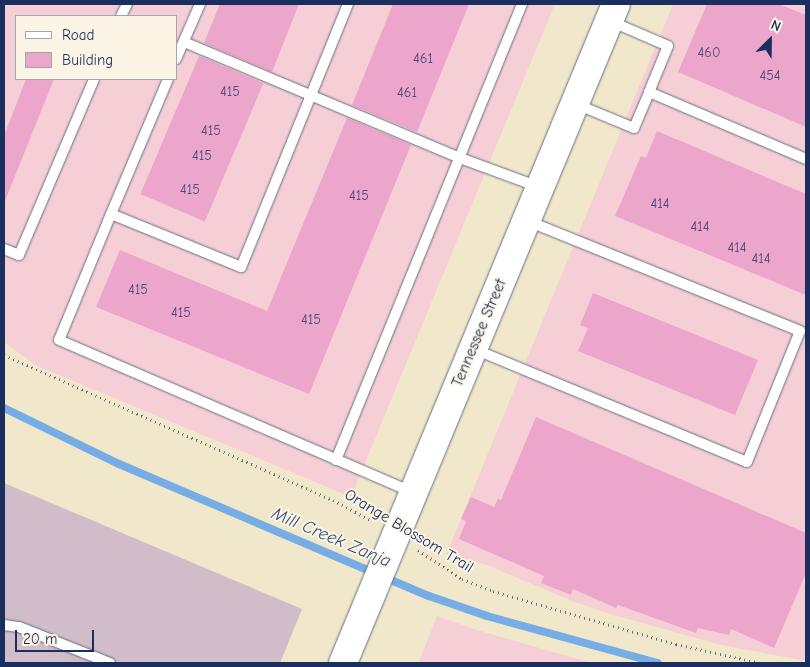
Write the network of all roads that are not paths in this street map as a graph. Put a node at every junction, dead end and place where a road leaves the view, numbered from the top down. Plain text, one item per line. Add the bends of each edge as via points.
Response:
1 (200, 4) edge
2 (348, 4) edge
3 (522, 4) edge
4 (613, 12) edge
5 (184, 42) junction
6 (178, 55) edge
7 (94, 80) edge
8 (168, 80) edge
9 (648, 92) junction
10 (310, 96) junction
11 (575, 103) junction
12 (460, 158) junction
13 (806, 159) edge
14 (540, 187) junction
15 (111, 214) junction
16 (526, 220) junction
17 (4, 248) edge
18 (473, 348) junction
19 (336, 460) junction
20 (413, 493) junction
21 (4, 625) edge
22 (110, 663) edge
23 (343, 663) edge

1 - 5 lane
2 - 10 lane
3 - 12 lane
4 - 9 lane via 668,46
4 - 11 main road, Tennessee Street
5 - 6 lane
5 - 10 lane
7 - 17 lane via 18,255
8 - 15 lane
9 - 11 lane via 634,128
9 - 13 lane
10 - 12 lane
10 - 15 lane via 241,267
11 - 14 main road, Tennessee Street
12 - 14 lane
12 - 19 lane
14 - 16 main road, Tennessee Street
15 - 19 lane via 58,340
16 - 18 main road, Tennessee Street
16 - 18 lane via 800,331 748,462
18 - 20 main road, Tennessee Street
19 - 20 lane
20 - 23 main road, Tennessee Street
21 - 22 lane via 19,626

